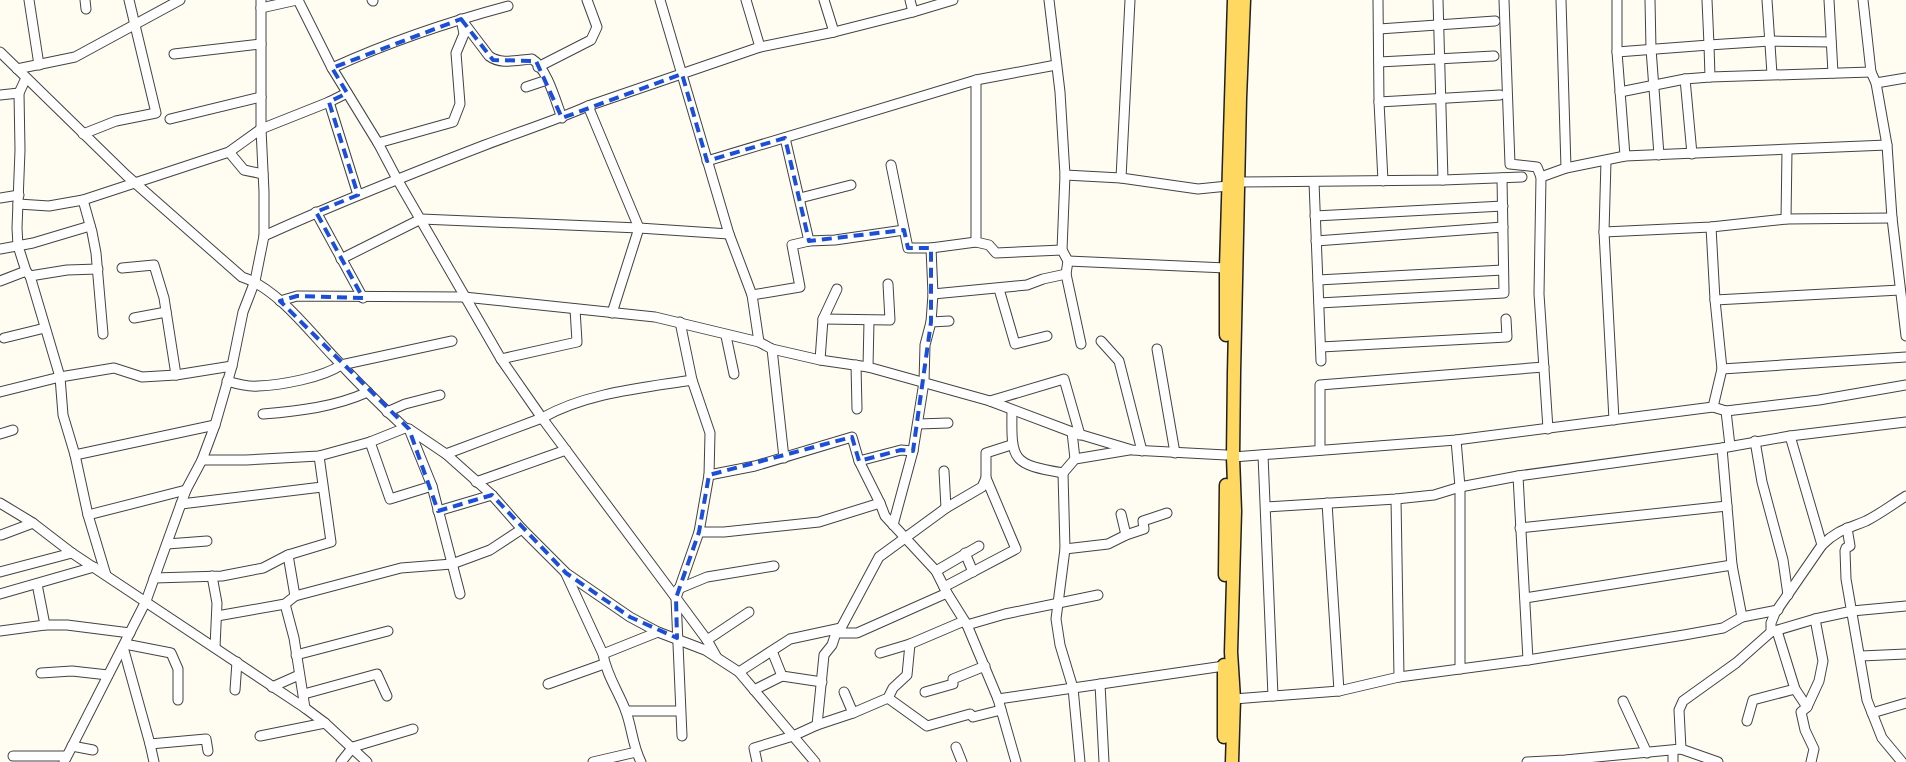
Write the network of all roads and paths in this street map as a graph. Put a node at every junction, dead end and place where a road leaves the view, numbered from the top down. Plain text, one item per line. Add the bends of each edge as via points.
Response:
1 (29, 0) edge
2 (130, 0) edge
3 (180, 0) edge
4 (298, 0) edge
5 (587, 0) edge
6 (660, 0) edge
7 (746, 0) edge
8 (824, 0) edge
9 (910, 0) edge
10 (953, 0) edge
11 (1049, 0) edge
12 (1130, 0) edge
13 (1234, 0) edge
14 (1244, 0) edge
15 (1378, 0) edge
16 (1438, 0) edge
17 (1504, 0) edge
18 (1561, 0) edge
19 (1617, 0) edge
20 (1650, 0) edge
21 (1707, 0) edge
22 (1767, 0) edge
23 (1829, 0) edge
24 (1862, 0) edge
25 (261, 4) edge
26 (508, 6) dead end
27 (914, 12) junction
28 (461, 19) junction
29 (1495, 22) dead end
30 (134, 24) junction
31 (1439, 25) junction
32 (1379, 29) junction
33 (834, 32) junction
34 (1770, 41) junction
35 (1831, 42) junction
36 (261, 44) junction
37 (1709, 45) junction
38 (760, 47) junction
39 (1651, 49) junction
40 (0, 52) edge
41 (1617, 52) junction
42 (174, 54) dead end
43 (1494, 56) dead end
44 (1440, 59) junction
45 (1379, 62) junction
46 (1056, 64) junction
47 (39, 65) junction
48 (538, 66) junction
49 (332, 68) junction
50 (17, 69) junction
51 (1871, 72) junction
52 (1833, 73) junction
53 (682, 74) junction
54 (1772, 74) junction
55 (1710, 77) junction
56 (26, 78) junction
57 (1906, 78) edge
58 (1685, 79) junction
59 (547, 80) junction
60 (976, 80) junction
61 (1876, 83) junction
62 (1654, 86) junction
63 (526, 87) dead end
64 (347, 92) junction
65 (1620, 92) junction
66 (19, 93) junction
67 (0, 95) edge
68 (1500, 95) dead end
69 (261, 97) junction
70 (1441, 98) junction
71 (329, 102) junction
72 (1379, 102) junction
73 (588, 106) junction
74 (562, 118) junction
75 (170, 119) dead end
76 (261, 129) junction
77 (82, 134) junction
78 (785, 138) junction
79 (378, 143) junction
80 (1888, 145) junction
81 (1787, 150) junction
82 (228, 152) junction
83 (1692, 154) junction
84 (1659, 155) junction
85 (1625, 156) junction
86 (707, 161) junction
87 (1606, 161) junction
88 (890, 165) dead end
89 (1566, 168) junction
90 (263, 174) junction
91 (1065, 175) junction
92 (1541, 177) junction
93 (1121, 178) junction
94 (1502, 178) junction
95 (1522, 178) dead end
96 (397, 179) junction
97 (1443, 180) junction
98 (1383, 181) junction
99 (1314, 182) junction
100 (136, 183) junction
101 (1233, 184) junction
102 (851, 185) dead end
103 (358, 195) junction
104 (0, 198) edge
105 (800, 198) junction
106 (19, 200) junction
107 (82, 200) junction
108 (1503, 206) junction
109 (316, 212) junction
110 (1314, 216) junction
111 (1892, 218) junction
112 (421, 219) junction
113 (1786, 219) junction
114 (90, 226) junction
115 (1504, 227) junction
116 (1711, 227) junction
117 (639, 228) junction
118 (904, 230) junction
119 (1604, 232) junction
120 (729, 234) junction
121 (264, 236) junction
122 (809, 241) junction
123 (1316, 241) junction
124 (976, 242) junction
125 (1232, 245) junction
126 (18, 246) junction
127 (931, 248) junction
128 (0, 249) edge
129 (1062, 250) junction
130 (341, 259) junction
131 (1068, 262) junction
132 (122, 268) dead end
133 (1226, 268) junction
134 (98, 269) junction
135 (1503, 270) junction
136 (28, 274) junction
137 (1066, 274) junction
138 (1318, 280) junction
139 (0, 281) edge
140 (255, 281) junction
141 (888, 284) dead end
142 (837, 289) dead end
143 (998, 289) junction
144 (1900, 290) junction
145 (933, 294) junction
146 (752, 295) junction
147 (464, 297) junction
148 (363, 298) junction
149 (1715, 300) junction
150 (280, 301) junction
151 (1319, 303) junction
152 (575, 309) junction
153 (166, 312) junction
154 (612, 313) junction
155 (134, 318) dead end
156 (823, 319) junction
157 (1506, 319) dead end
158 (869, 321) junction
159 (949, 321) dead end
160 (680, 322) junction
161 (931, 322) junction
162 (45, 328) junction
163 (103, 334) dead end
164 (726, 336) junction
165 (1046, 336) dead end
166 (1906, 336) edge
167 (4, 338) dead end
168 (452, 340) dead end
169 (1101, 341) dead end
170 (759, 342) junction
171 (1081, 344) dead end
172 (1321, 347) junction
173 (772, 349) junction
174 (1157, 349) dead end
175 (1906, 357) edge
176 (501, 359) junction
177 (820, 360) junction
178 (1321, 361) dead end
179 (856, 364) junction
180 (341, 365) junction
181 (232, 366) junction
182 (868, 367) junction
183 (1544, 367) junction
184 (1722, 369) junction
185 (176, 374) junction
186 (734, 374) dead end
187 (60, 377) junction
188 (692, 380) junction
189 (227, 381) junction
190 (924, 382) junction
191 (1906, 384) edge
192 (0, 392) edge
193 (368, 392) junction
194 (440, 395) dead end
195 (990, 401) junction
196 (1712, 407) junction
197 (857, 408) dead end
198 (1012, 411) junction
199 (1726, 411) junction
200 (387, 412) junction
201 (263, 414) dead end
202 (542, 418) junction
203 (1614, 420) junction
204 (1906, 422) edge
205 (948, 423) dead end
206 (918, 424) junction
207 (215, 425) junction
208 (407, 429) junction
209 (1548, 429) junction
210 (13, 430) dead end
211 (0, 434) edge
212 (1076, 434) junction
213 (1790, 436) junction
214 (1456, 440) junction
215 (1755, 441) junction
216 (370, 442) junction
217 (1011, 445) junction
218 (1726, 447) junction
219 (566, 450) junction
220 (1137, 450) junction
221 (1320, 450) junction
222 (913, 451) junction
223 (1175, 453) junction
224 (446, 454) junction
225 (75, 455) junction
226 (1263, 455) junction
227 (319, 456) junction
228 (1230, 456) junction
229 (784, 458) junction
230 (1075, 459) junction
231 (202, 460) junction
232 (859, 461) junction
233 (944, 471) dead end
234 (1063, 473) junction
235 (709, 475) junction
236 (1518, 476) junction
237 (986, 478) junction
238 (476, 482) junction
239 (322, 486) junction
240 (432, 486) junction
241 (1460, 487) junction
242 (186, 490) junction
243 (492, 495) junction
244 (1906, 496) edge
245 (1396, 499) junction
246 (0, 503) edge
247 (880, 503) junction
248 (1327, 503) junction
249 (181, 504) junction
250 (1727, 506) junction
251 (1266, 507) junction
252 (946, 508) junction
253 (438, 511) junction
254 (1167, 513) dead end
255 (1121, 514) dead end
256 (88, 515) junction
257 (33, 523) junction
258 (893, 525) junction
259 (1520, 528) junction
260 (1847, 528) junction
261 (522, 529) junction
262 (699, 532) junction
263 (1, 535) edge
264 (1126, 535) junction
265 (904, 538) junction
266 (207, 541) dead end
267 (167, 544) junction
268 (979, 546) dead end
269 (1822, 546) junction
270 (1065, 549) junction
271 (72, 553) junction
272 (965, 553) junction
273 (288, 555) junction
274 (452, 564) junction
275 (1732, 565) junction
276 (774, 566) dead end
277 (94, 567) junction
278 (936, 571) junction
279 (0, 572) edge
280 (973, 572) junction
281 (566, 573) junction
282 (106, 575) junction
283 (212, 576) junction
284 (154, 578) junction
285 (37, 584) junction
286 (946, 590) junction
287 (0, 594) edge
288 (460, 594) dead end
289 (677, 594) junction
290 (1098, 595) dead end
291 (1788, 595) junction
292 (294, 596) junction
293 (1525, 598) junction
294 (146, 601) junction
295 (1058, 602) junction
296 (285, 604) junction
297 (1906, 606) edge
298 (1778, 610) junction
299 (1852, 611) junction
300 (749, 612) dead end
301 (217, 616) junction
302 (1742, 617) junction
303 (1815, 619) junction
304 (966, 623) junction
305 (45, 625) junction
306 (839, 630) junction
307 (0, 631) edge
308 (388, 631) dead end
309 (658, 632) junction
310 (1774, 632) junction
311 (130, 633) junction
312 (677, 638) junction
313 (707, 640) junction
314 (910, 644) junction
315 (124, 645) junction
316 (215, 647) junction
317 (772, 651) junction
318 (880, 653) dead end
319 (1906, 654) edge
320 (296, 655) junction
321 (1861, 656) junction
322 (604, 659) junction
323 (717, 659) junction
324 (1528, 660) junction
325 (237, 662) junction
326 (985, 666) junction
327 (1224, 666) junction
328 (1460, 669) junction
329 (739, 672) junction
330 (41, 673) dead end
331 (108, 675) junction
332 (300, 675) junction
333 (782, 676) junction
334 (1399, 677) junction
335 (822, 682) junction
336 (548, 684) dead end
337 (1100, 684) junction
338 (272, 687) junction
339 (1072, 688) junction
340 (1796, 689) junction
341 (235, 690) dead end
342 (754, 690) junction
343 (1339, 690) junction
344 (844, 692) dead end
345 (925, 692) dead end
346 (304, 694) junction
347 (387, 696) dead end
348 (1274, 696) junction
349 (888, 698) junction
350 (998, 699) junction
351 (1234, 699) junction
352 (178, 700) dead end
353 (1623, 701) dead end
354 (1906, 703) edge
355 (1807, 707) junction
356 (305, 708) junction
357 (1001, 710) junction
358 (626, 711) junction
359 (680, 711) junction
360 (853, 713) junction
361 (1872, 713) junction
362 (1746, 721) dead end
363 (325, 722) junction
364 (817, 725) junction
365 (414, 729) dead end
366 (260, 736) dead end
367 (682, 736) dead end
368 (793, 736) junction
369 (150, 744) junction
370 (72, 746) junction
371 (353, 747) junction
372 (956, 747) dead end
373 (93, 750) dead end
374 (1677, 750) junction
375 (208, 751) dead end
376 (636, 752) junction
377 (1647, 753) junction
378 (13, 756) dead end
379 (40, 759) edge
380 (65, 759) edge
381 (1565, 761) edge
382 (154, 762) edge
383 (341, 762) edge
384 (367, 762) edge
385 (593, 762) edge
386 (641, 762) edge
387 (757, 762) edge
388 (815, 762) edge
389 (962, 762) edge
390 (1016, 762) edge
391 (1080, 762) edge
392 (1104, 762) edge
393 (1224, 762) edge
394 (1232, 762) edge
395 (1527, 762) edge
396 (1673, 762) edge
397 (1718, 762) edge
398 (1810, 762) edge
399 (1902, 762) edge

1 - 47 street
2 - 30 street
3 - 30 street
4 - 25 street
4 - 49 street
5 - 48 street via 596,27 591,40
6 - 53 street
7 - 38 street
8 - 33 street
9 - 27 street
10 - 27 street
11 - 46 street
12 - 93 street
13 - 101 main road
14 - 101 main road
15 - 32 street
16 - 31 street
17 - 92 street via 1510,164 1537,167
18 - 89 street
19 - 41 street
20 - 39 street
21 - 37 street
22 - 34 street
23 - 35 street
24 - 51 street
25 - 36 street
26 - 28 street
27 - 33 street
28 - 48 street via 493,60 532,59
28 - 49 street
28 - 79 street via 464,34 456,53 460,104 453,122
29 - 31 street
30 - 47 street via 75,57
30 - 77 street via 156,113 116,121
31 - 32 street
31 - 44 street
32 - 45 street
33 - 38 street
34 - 35 street
34 - 37 street
34 - 54 street
35 - 52 street
36 - 42 street
36 - 69 street
37 - 39 street
37 - 55 street
38 - 53 street
39 - 41 street
39 - 62 street
40 - 50 street
41 - 65 street
43 - 44 street
44 - 45 street
44 - 70 street
45 - 72 street
46 - 60 street
46 - 91 street
47 - 50 street
48 - 59 street
49 - 64 street
50 - 56 street
51 - 52 street
51 - 61 street
52 - 54 street
53 - 73 street
53 - 86 street
54 - 55 street
55 - 58 street
56 - 66 street
56 - 77 street
57 - 61 street
58 - 62 street
58 - 83 street
59 - 63 street
59 - 74 street
60 - 78 street
60 - 124 street
61 - 80 street
62 - 65 street
62 - 84 street
64 - 71 street
64 - 79 street
65 - 85 street
66 - 67 street
66 - 106 street
68 - 70 street
69 - 75 street
69 - 76 street
70 - 72 street
70 - 97 street
71 - 76 street
71 - 103 street
72 - 98 street
73 - 74 street
73 - 117 street
74 - 96 street
76 - 82 street
76 - 90 street
77 - 100 street
78 - 86 street
78 - 105 street
79 - 96 street
80 - 81 street
80 - 111 street
81 - 83 street
81 - 113 street
82 - 90 street via 244,170
82 - 100 street
83 - 84 street
84 - 85 street
85 - 87 street
86 - 120 street
87 - 89 street
87 - 119 street
88 - 118 street
89 - 92 street
90 - 121 street
91 - 93 street
91 - 129 street
92 - 183 street via 1539,294
93 - 101 street via 1198,189
94 - 95 street
94 - 97 street
94 - 108 street
96 - 103 street
96 - 112 street
97 - 98 street
98 - 99 street
99 - 101 street
99 - 110 street
100 - 107 street
100 - 140 street via 242,277
101 - 125 main road
102 - 105 street
103 - 109 street
104 - 106 street
105 - 122 street
106 - 107 street via 49,206
106 - 126 street
107 - 114 street
108 - 110 street
108 - 115 street
109 - 121 street
109 - 130 street
110 - 123 street
111 - 113 street
111 - 144 street
112 - 117 street
112 - 130 street
112 - 147 street
113 - 116 street
114 - 126 street
114 - 134 street
115 - 123 street
115 - 135 street
116 - 119 street
116 - 149 street
117 - 120 street
117 - 154 street
118 - 122 street
118 - 127 street via 908,248
119 - 203 street
120 - 146 street
121 - 140 street
122 - 146 street via 792,245 800,288
123 - 138 street
124 - 127 street
124 - 129 street via 989,244 996,253
125 - 133 main road
125 - 228 main road
126 - 128 street
126 - 136 street
127 - 145 street
129 - 131 street
130 - 148 street
131 - 133 street
131 - 137 street
132 - 153 street via 154,265
133 - 228 main road
134 - 136 street
134 - 163 street
135 - 138 street
135 - 151 street via 1504,293
136 - 139 street
136 - 162 street
137 - 143 street
137 - 171 street
138 - 151 street
140 - 150 street
140 - 181 street via 243,312
141 - 158 street via 890,320
142 - 156 street
143 - 145 street
143 - 165 street via 1015,344
144 - 149 street
144 - 166 street
145 - 161 street
146 - 170 street
147 - 148 street
147 - 152 street
147 - 176 street
148 - 150 street via 297,296
149 - 184 street
150 - 180 street
151 - 172 street
152 - 154 street
152 - 176 street via 578,342
153 - 155 street
153 - 185 street
154 - 160 street
156 - 158 street
156 - 177 street
157 - 172 street via 1507,337
158 - 182 street
159 - 161 street
160 - 164 street
160 - 188 street
161 - 190 street via 925,345
162 - 167 street
162 - 187 street
164 - 170 street
164 - 186 street
168 - 180 street
169 - 220 street via 1119,361
170 - 173 street
172 - 178 street
173 - 177 street
173 - 229 street
174 - 223 street
175 - 184 street
176 - 202 street
177 - 179 street
179 - 182 street
179 - 197 street
180 - 189 street via 316,376 257,386
180 - 193 street
181 - 185 street
181 - 189 street
182 - 190 street
183 - 209 street
183 - 221 street via 1320,385
184 - 196 street
185 - 187 street via 142,377 114,368
187 - 192 street
187 - 225 street via 63,415
188 - 202 street via 587,400
188 - 235 street via 710,433
189 - 207 street
190 - 195 street
190 - 206 street
191 - 199 street via 1819,400
193 - 200 street
193 - 201 street via 323,407
194 - 200 street
195 - 198 street
195 - 212 street via 1064,379
196 - 199 street
196 - 203 street
198 - 212 street
198 - 217 street
199 - 218 street
200 - 208 street
202 - 219 street
202 - 224 street
203 - 209 street
204 - 213 street
205 - 206 street
206 - 222 street
207 - 225 street
207 - 231 street
208 - 216 street
208 - 224 street
208 - 240 street
209 - 214 street
210 - 211 street
212 - 220 street
212 - 230 street
213 - 215 street
213 - 269 street
214 - 221 street
214 - 241 street
215 - 218 street
215 - 291 street
216 - 227 street
216 - 240 street via 390,499
217 - 234 street via 1023,463
217 - 237 street via 986,453
218 - 236 street
218 - 250 street
219 - 238 street
219 - 289 street
220 - 223 street
220 - 230 street
221 - 226 street
222 - 232 street via 901,450
222 - 258 street
223 - 228 street
224 - 238 street
225 - 256 street
226 - 228 street
226 - 251 street
227 - 231 street
227 - 239 street
228 - 327 main road
228 - 351 main road via 1235,511 1231,652
229 - 232 street via 852,437
229 - 235 street
230 - 234 street
231 - 242 street
232 - 247 street
233 - 252 street
234 - 270 street
235 - 262 street
236 - 241 street
236 - 259 street
237 - 252 street via 982,487
237 - 280 street via 1016,549
238 - 243 street
239 - 249 street
239 - 273 street via 331,542
240 - 253 street
241 - 245 street via 1434,495
241 - 328 street
242 - 249 street
242 - 256 street
243 - 253 street
243 - 261 street
244 - 260 street via 1866,521
245 - 248 street
245 - 334 street
246 - 257 street
247 - 258 street
247 - 262 street via 819,522
248 - 251 street
248 - 343 street
249 - 267 street
250 - 259 street
250 - 275 street
251 - 348 street
252 - 265 street
253 - 274 street
254 - 264 street via 1143,520 1144,529
255 - 264 street
256 - 282 street
257 - 263 street
257 - 271 street
258 - 265 street
259 - 293 street
260 - 269 street
260 - 299 street via 1850,546 1845,551 1846,578
261 - 274 street via 490,550
261 - 281 street
262 - 289 street
264 - 270 street via 1108,544
265 - 278 street
265 - 306 street via 879,557
266 - 267 street
267 - 284 street
268 - 272 street
269 - 291 street
270 - 295 street
271 - 277 street
271 - 279 street
272 - 278 street
272 - 280 street
273 - 283 street via 263,568
273 - 292 street
274 - 288 street
274 - 292 street via 401,568
275 - 293 street
275 - 302 street
276 - 289 street via 707,577
277 - 282 street
277 - 285 street
278 - 286 street
280 - 286 street
281 - 309 street
281 - 322 street
282 - 294 street
283 - 284 street
283 - 301 street
284 - 294 street
285 - 287 street
285 - 305 street
286 - 304 street
286 - 306 street via 857,633
289 - 312 street
289 - 313 street
290 - 295 street
291 - 298 street
292 - 296 street
293 - 324 street
294 - 311 street
294 - 316 street
295 - 304 street
295 - 339 street via 1056,619 1060,645
296 - 301 street
296 - 320 street
297 - 299 street
298 - 302 street
298 - 310 street via 1771,623
299 - 303 street
299 - 321 street
300 - 313 street
301 - 316 street
302 - 324 street via 1723,628
303 - 310 street
303 - 355 street via 1823,661 1819,682
304 - 314 street
304 - 326 street
305 - 307 street
305 - 311 street
306 - 317 street via 790,640
306 - 335 street via 824,656
308 - 320 street
309 - 312 street
309 - 322 street
310 - 340 street
310 - 374 street via 1683,701 1679,710
311 - 315 street
312 - 323 street
312 - 359 street
313 - 323 street
314 - 318 street
314 - 349 street via 907,675 893,688
315 - 331 street
315 - 352 street via 171,653 178,669
315 - 369 street
316 - 325 street
317 - 329 street
317 - 333 street
319 - 321 street
320 - 332 street
321 - 361 street
322 - 336 street
322 - 358 street
323 - 329 street
324 - 328 street
325 - 338 street
325 - 341 street
326 - 345 street via 953,679 953,684
326 - 350 street
327 - 337 street
327 - 393 main road
328 - 334 street
329 - 342 street
330 - 331 street via 72,671
331 - 370 street
332 - 338 street
332 - 346 street
333 - 335 street
333 - 342 street
334 - 343 street
335 - 364 street
337 - 339 street
337 - 392 street
338 - 356 street
339 - 350 street
339 - 391 street
340 - 355 street
340 - 362 street via 1753,700
342 - 368 street
343 - 348 street
344 - 360 street
346 - 347 street via 378,674
346 - 356 street
348 - 351 street
349 - 357 street via 927,726 970,714 973,718
349 - 360 street
350 - 357 street
351 - 394 main road
353 - 377 street
354 - 361 street
355 - 398 street via 1801,712 1814,749
356 - 363 street
357 - 390 street
358 - 359 street
358 - 376 street
359 - 367 street
360 - 364 street
361 - 399 street via 1882,738
363 - 366 street
363 - 371 street
364 - 368 street
365 - 371 street
368 - 387 street via 754,748
368 - 388 street
369 - 375 street via 206,739
369 - 382 street
370 - 373 street
370 - 380 street
371 - 383 street
371 - 384 street
372 - 389 street
374 - 377 street
374 - 396 street
374 - 397 street
376 - 385 street
376 - 386 street
377 - 381 street
378 - 379 street
379 - 380 street
381 - 395 street

